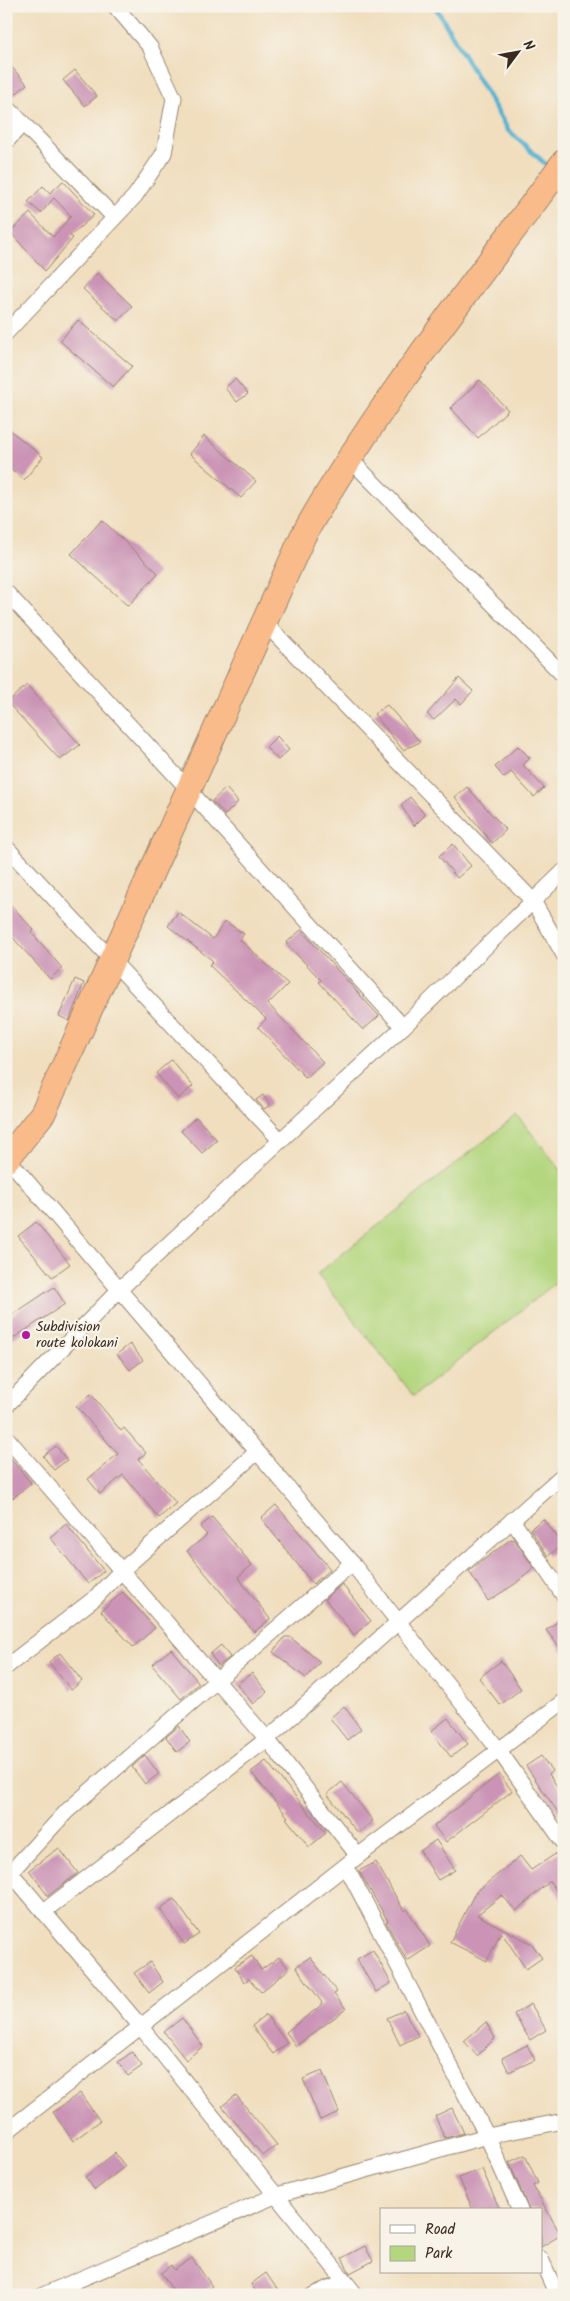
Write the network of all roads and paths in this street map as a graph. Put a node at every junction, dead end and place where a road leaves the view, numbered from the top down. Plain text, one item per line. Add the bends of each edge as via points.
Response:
1 (116, 6) edge
2 (6, 106) edge
3 (23, 123) junction
4 (6, 142) edge
5 (564, 162) edge
6 (114, 217) junction
7 (6, 333) edge
8 (349, 458) junction
9 (6, 592) edge
10 (264, 622) junction
11 (564, 676) edge
12 (189, 790) junction
13 (6, 847) edge
14 (564, 871) edge
15 (533, 901) junction
16 (564, 956) edge
17 (112, 962) junction
18 (403, 1027) junction
19 (280, 1140) junction
20 (7, 1159) edge
21 (120, 1289) junction
22 (6, 1406) edge
23 (6, 1437) edge
24 (257, 1452) junction
25 (564, 1474) edge
26 (512, 1520) junction
27 (352, 1563) junction
28 (122, 1570) junction
29 (564, 1596) edge
30 (398, 1621) junction
31 (6, 1667) edge
32 (216, 1680) junction
33 (564, 1701) edge
34 (267, 1739) junction
35 (498, 1749) junction
36 (564, 1843) edge
37 (352, 1861) junction
38 (8, 1872) edge
39 (44, 1912) junction
40 (142, 2028) junction
41 (564, 2122) edge
42 (9, 2126) edge
43 (487, 2136) junction
44 (277, 2195) junction
45 (519, 2208) edge
46 (542, 2260) edge
47 (345, 2281) junction
48 (43, 2295) edge
49 (314, 2295) edge
50 (356, 2295) edge
51 (557, 2295) edge

1 - 6 street via 150,47 174,98 164,153 134,196
2 - 3 street
3 - 4 street
3 - 6 street
5 - 8 highway
6 - 7 street
8 - 10 highway via 303,536
8 - 11 street
9 - 12 street
10 - 12 highway
10 - 15 street
12 - 17 highway
12 - 18 street
13 - 17 street
14 - 15 street
15 - 16 street
15 - 18 street
17 - 19 street
17 - 20 highway via 43,1113
18 - 19 street
19 - 21 street
20 - 21 street
21 - 22 street
21 - 24 street
23 - 28 street
24 - 27 street
24 - 28 street
25 - 26 street
26 - 29 street
26 - 30 street
27 - 30 street
27 - 32 street
28 - 31 street via 95,1598
28 - 32 street
30 - 34 street
30 - 35 street
32 - 34 street
32 - 38 street via 67,1811
33 - 35 street
34 - 37 street
34 - 39 street
35 - 36 street
35 - 37 street
37 - 40 street
37 - 43 street
38 - 39 street
39 - 40 street
40 - 42 street
40 - 44 street
41 - 43 street
43 - 44 street
43 - 45 street
44 - 47 street
44 - 48 street
46 - 51 street
47 - 49 street
47 - 50 street

